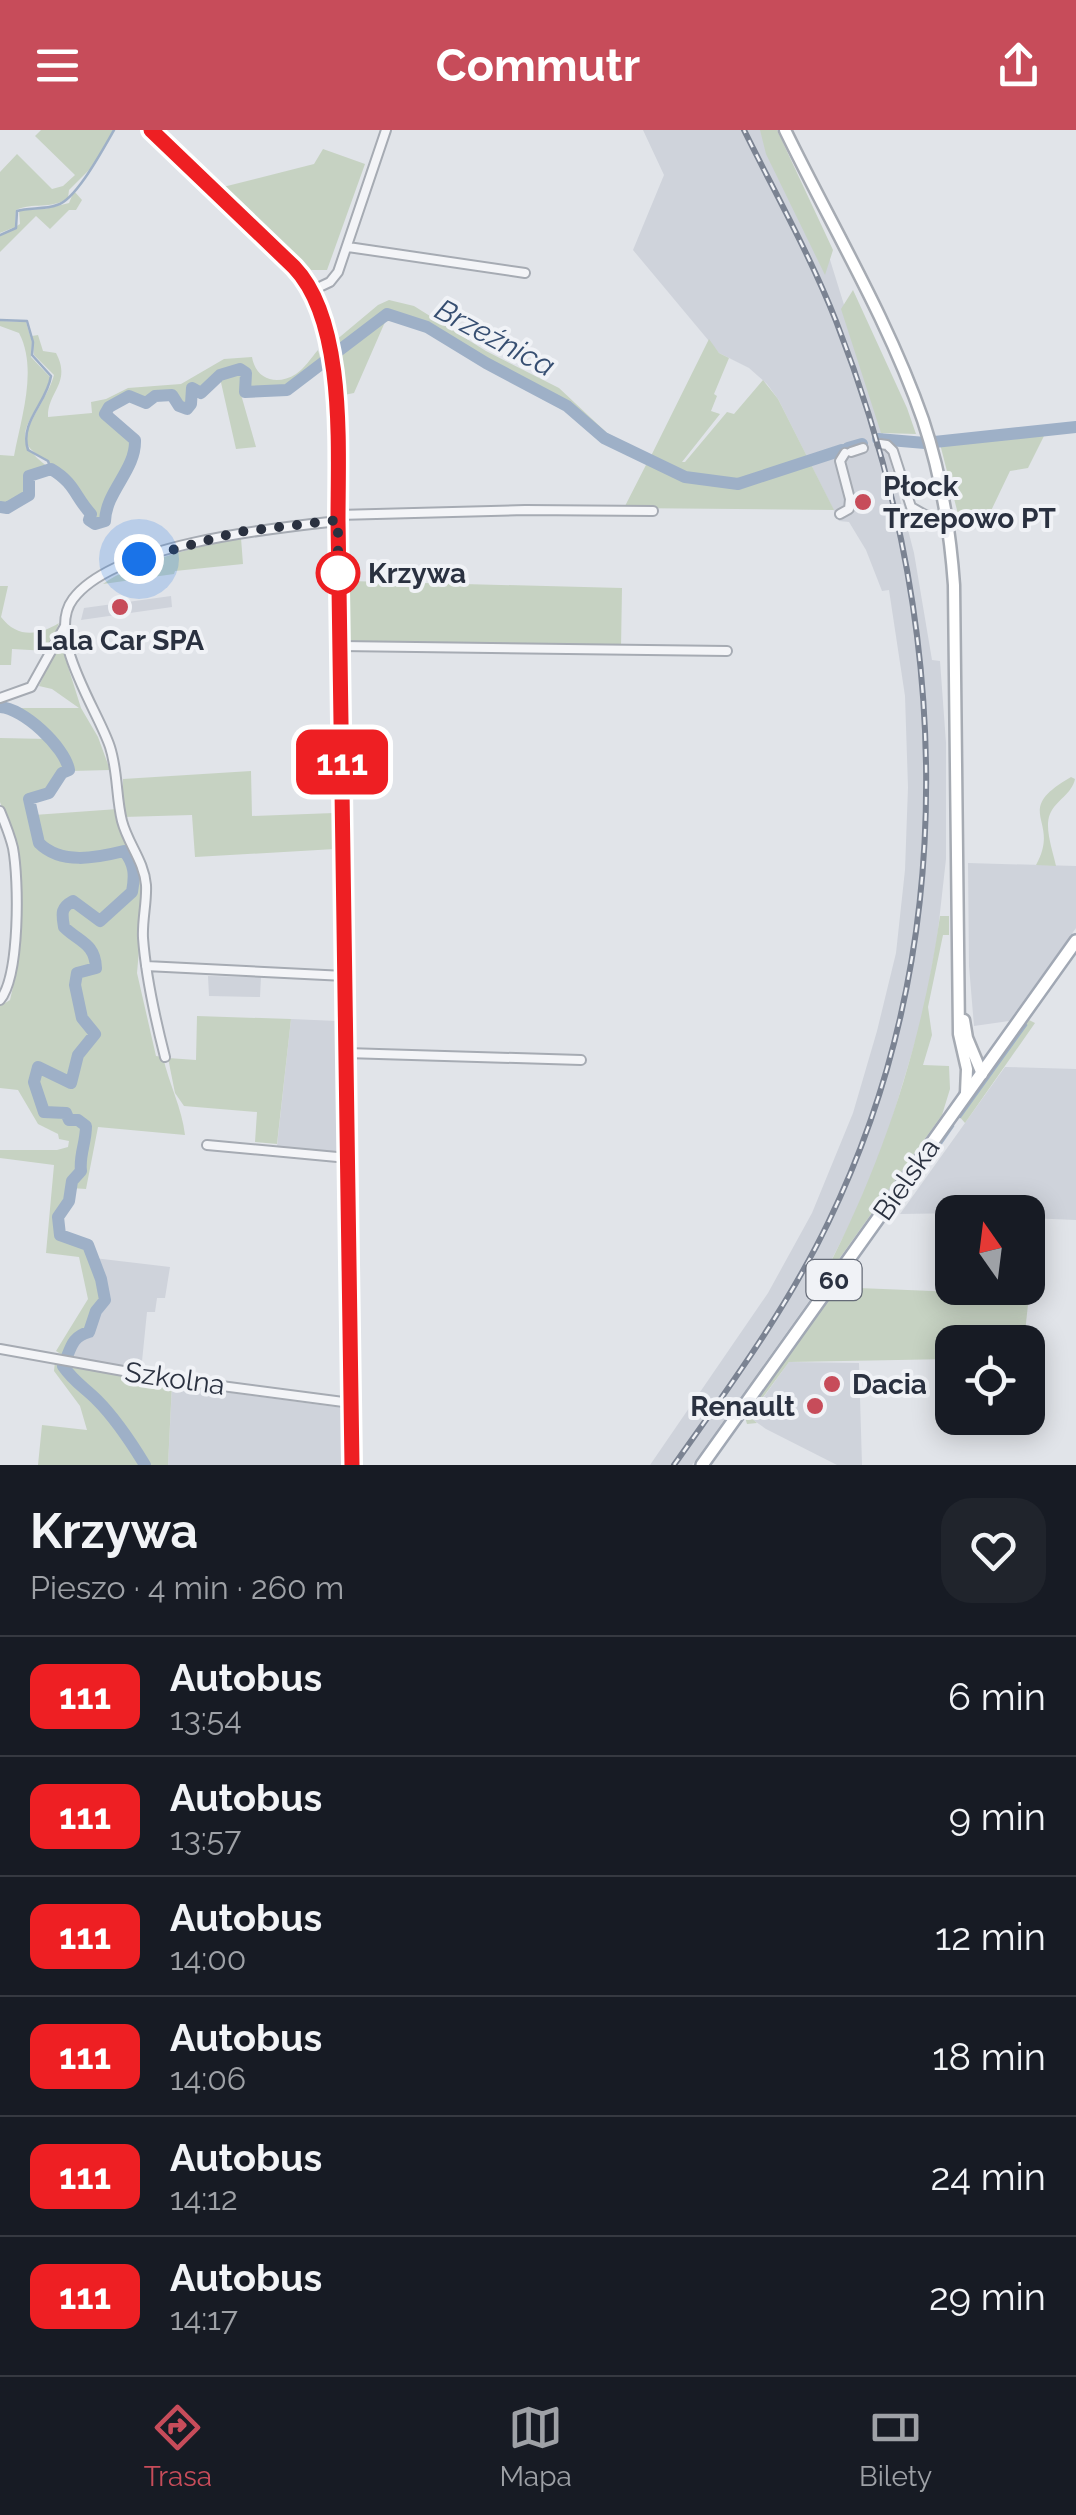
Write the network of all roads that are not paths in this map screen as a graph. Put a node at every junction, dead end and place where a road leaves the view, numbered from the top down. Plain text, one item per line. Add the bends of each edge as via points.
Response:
1 (151, 130) edge
2 (386, 130) edge
3 (785, 130) edge
4 (348, 247) junction
5 (525, 274) dead end
6 (313, 290) junction
7 (880, 444) dead end
8 (863, 448) dead end
9 (653, 511) dead end
10 (840, 514) dead end
11 (338, 518) junction
12 (947, 518) junction
13 (66, 626) junction
14 (341, 646) junction
15 (727, 651) dead end
16 (0, 698) edge
17 (0, 811) edge
18 (1076, 942) edge
19 (146, 966) junction
20 (345, 976) junction
21 (960, 999) junction
22 (0, 1000) edge
23 (974, 1052) junction
24 (997, 1052) junction
25 (346, 1053) junction
26 (165, 1056) dead end
27 (580, 1060) dead end
28 (967, 1069) junction
29 (980, 1075) junction
30 (966, 1096) junction
31 (207, 1145) dead end
32 (348, 1158) junction
33 (0, 1349) edge
34 (351, 1403) junction
35 (352, 1465) edge
36 (702, 1465) edge

1 - 6 street
2 - 4 street
3 - 12 main road via 902,368 932,450
4 - 5 street
4 - 6 street via 334,278
6 - 11 street via 340,436
7 - 12 street via 893,451 910,508
8 - 10 street via 840,461 850,499
9 - 11 street
11 - 13 street via 238,532 139,559 79,592
11 - 14 street
12 - 21 main road
13 - 16 street via 31,688
13 - 19 street via 144,872
14 - 15 street
14 - 20 street
17 - 22 street via 13,851 15,915 11,982
18 - 24 main road, Bielska / 60
19 - 20 street
19 - 26 street
20 - 25 street
21 - 23 main road
21 - 28 main road via 959,1041
23 - 24 main road
23 - 29 main road
24 - 29 main road, Bielska / 60
25 - 27 street
25 - 32 street
28 - 29 main road
28 - 30 main road
29 - 30 main road, Bielska / 60
30 - 36 main road, Bielska / 60
31 - 32 street
32 - 34 street
33 - 34 street, Szkolna
34 - 35 street

